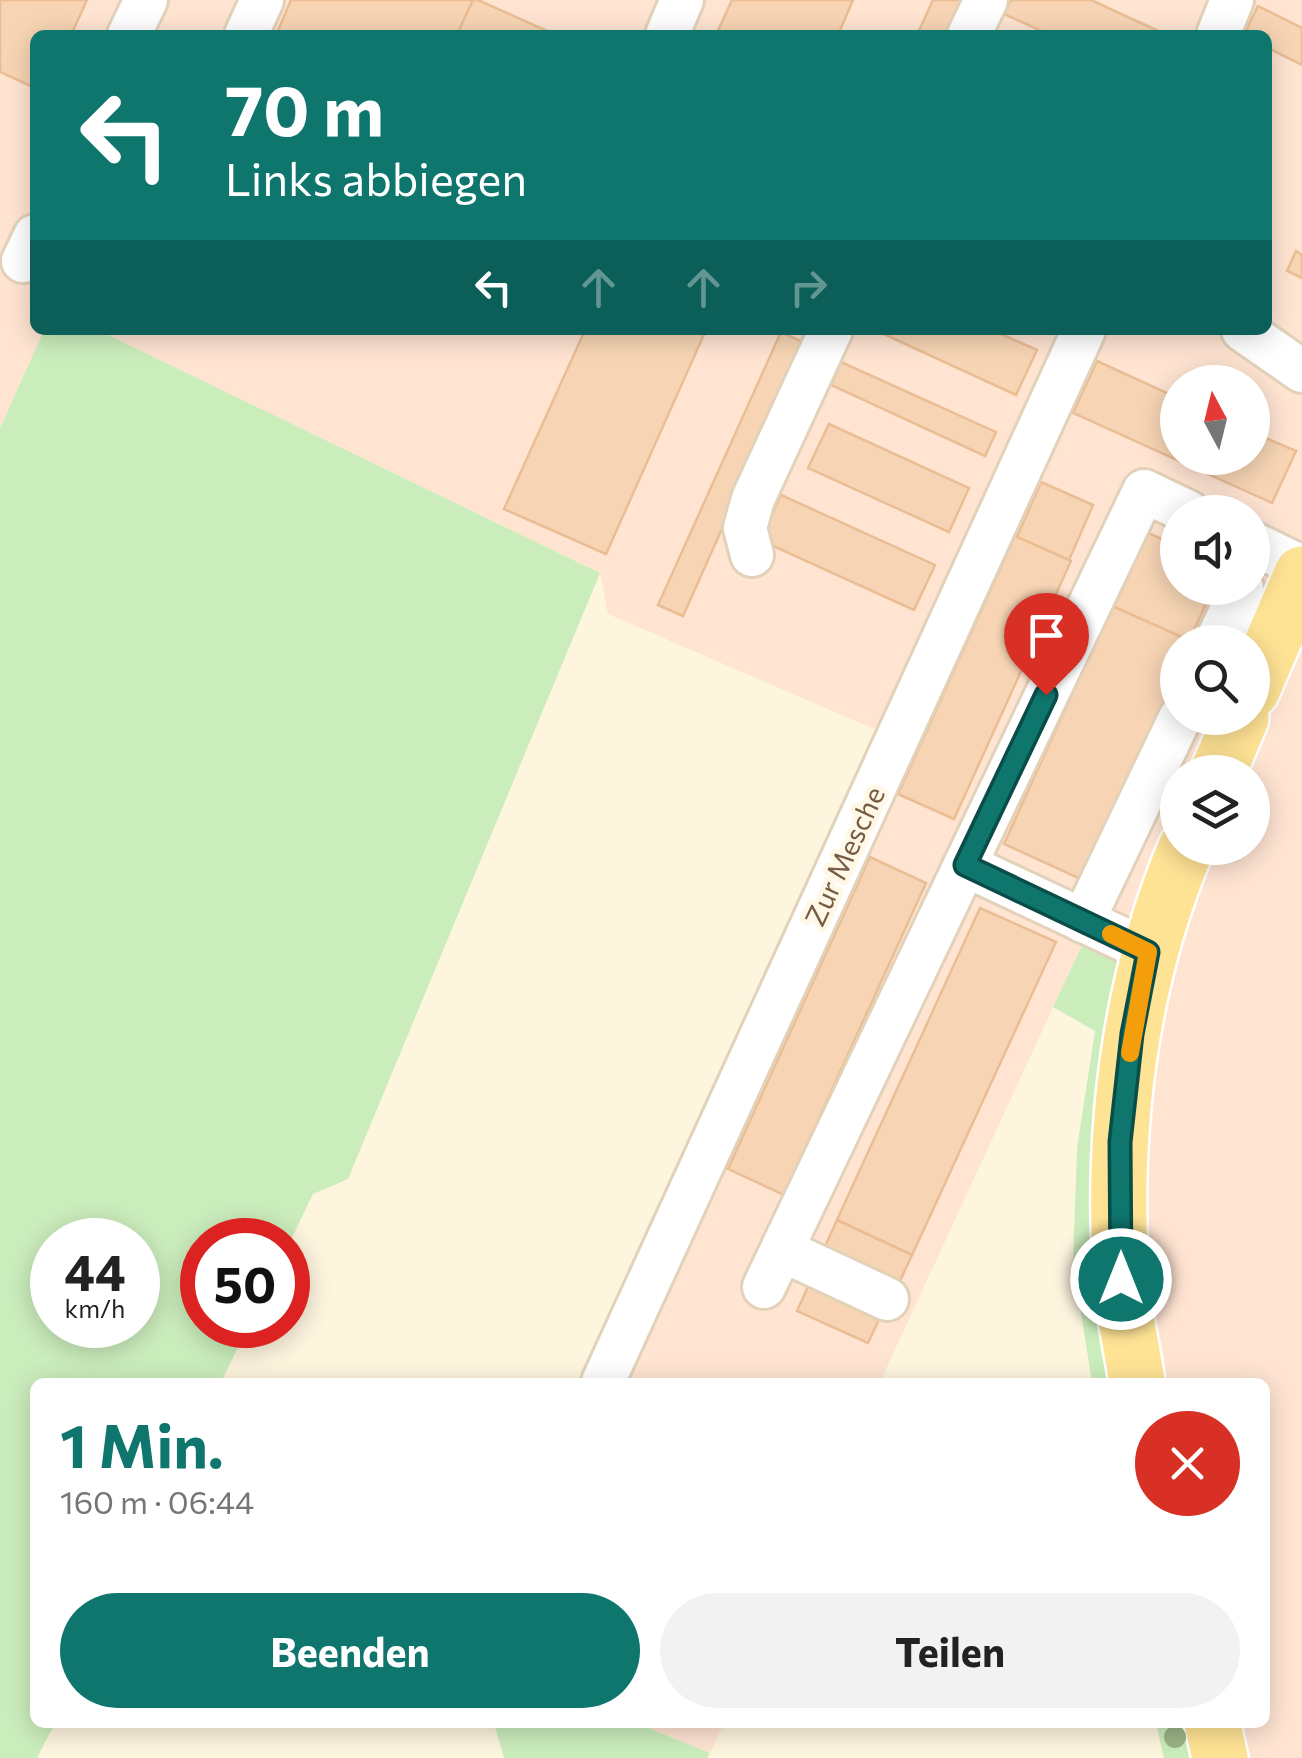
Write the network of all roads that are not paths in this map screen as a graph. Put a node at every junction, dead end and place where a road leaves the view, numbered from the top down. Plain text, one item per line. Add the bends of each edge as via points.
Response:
1 (146, 0) edge
2 (262, 0) edge
3 (682, 0) edge
4 (986, 0) edge
5 (1232, 0) edge
6 (131, 30) edge
7 (248, 30) edge
8 (669, 30) edge
9 (972, 30) edge
10 (1220, 30) edge
11 (829, 335) edge
12 (1082, 335) edge
13 (1249, 335) edge
14 (1302, 371) edge
15 (1160, 499) edge
16 (752, 555) dead end
17 (1270, 558) edge
18 (1302, 566) edge
19 (1172, 735) edge
20 (965, 865) junction
21 (1180, 865) edge
22 (1083, 921) junction
23 (1148, 952) junction
24 (887, 1299) dead end
25 (604, 1378) edge
26 (1136, 1378) edge
27 (1213, 1728) edge
28 (1220, 1758) edge

1 - 6 street
2 - 7 street
3 - 8 street
4 - 9 street
5 - 10 street
11 - 16 street via 753,499 745,528
12 - 25 street, Zur Mesche
13 - 14 street
15 - 20 street via 1144,492
17 - 18 street
19 - 22 street
20 - 22 street
20 - 24 street via 773,1268
21 - 23 main road
22 - 23 street
23 - 26 main road via 1120,1142 1121,1279
27 - 28 main road

